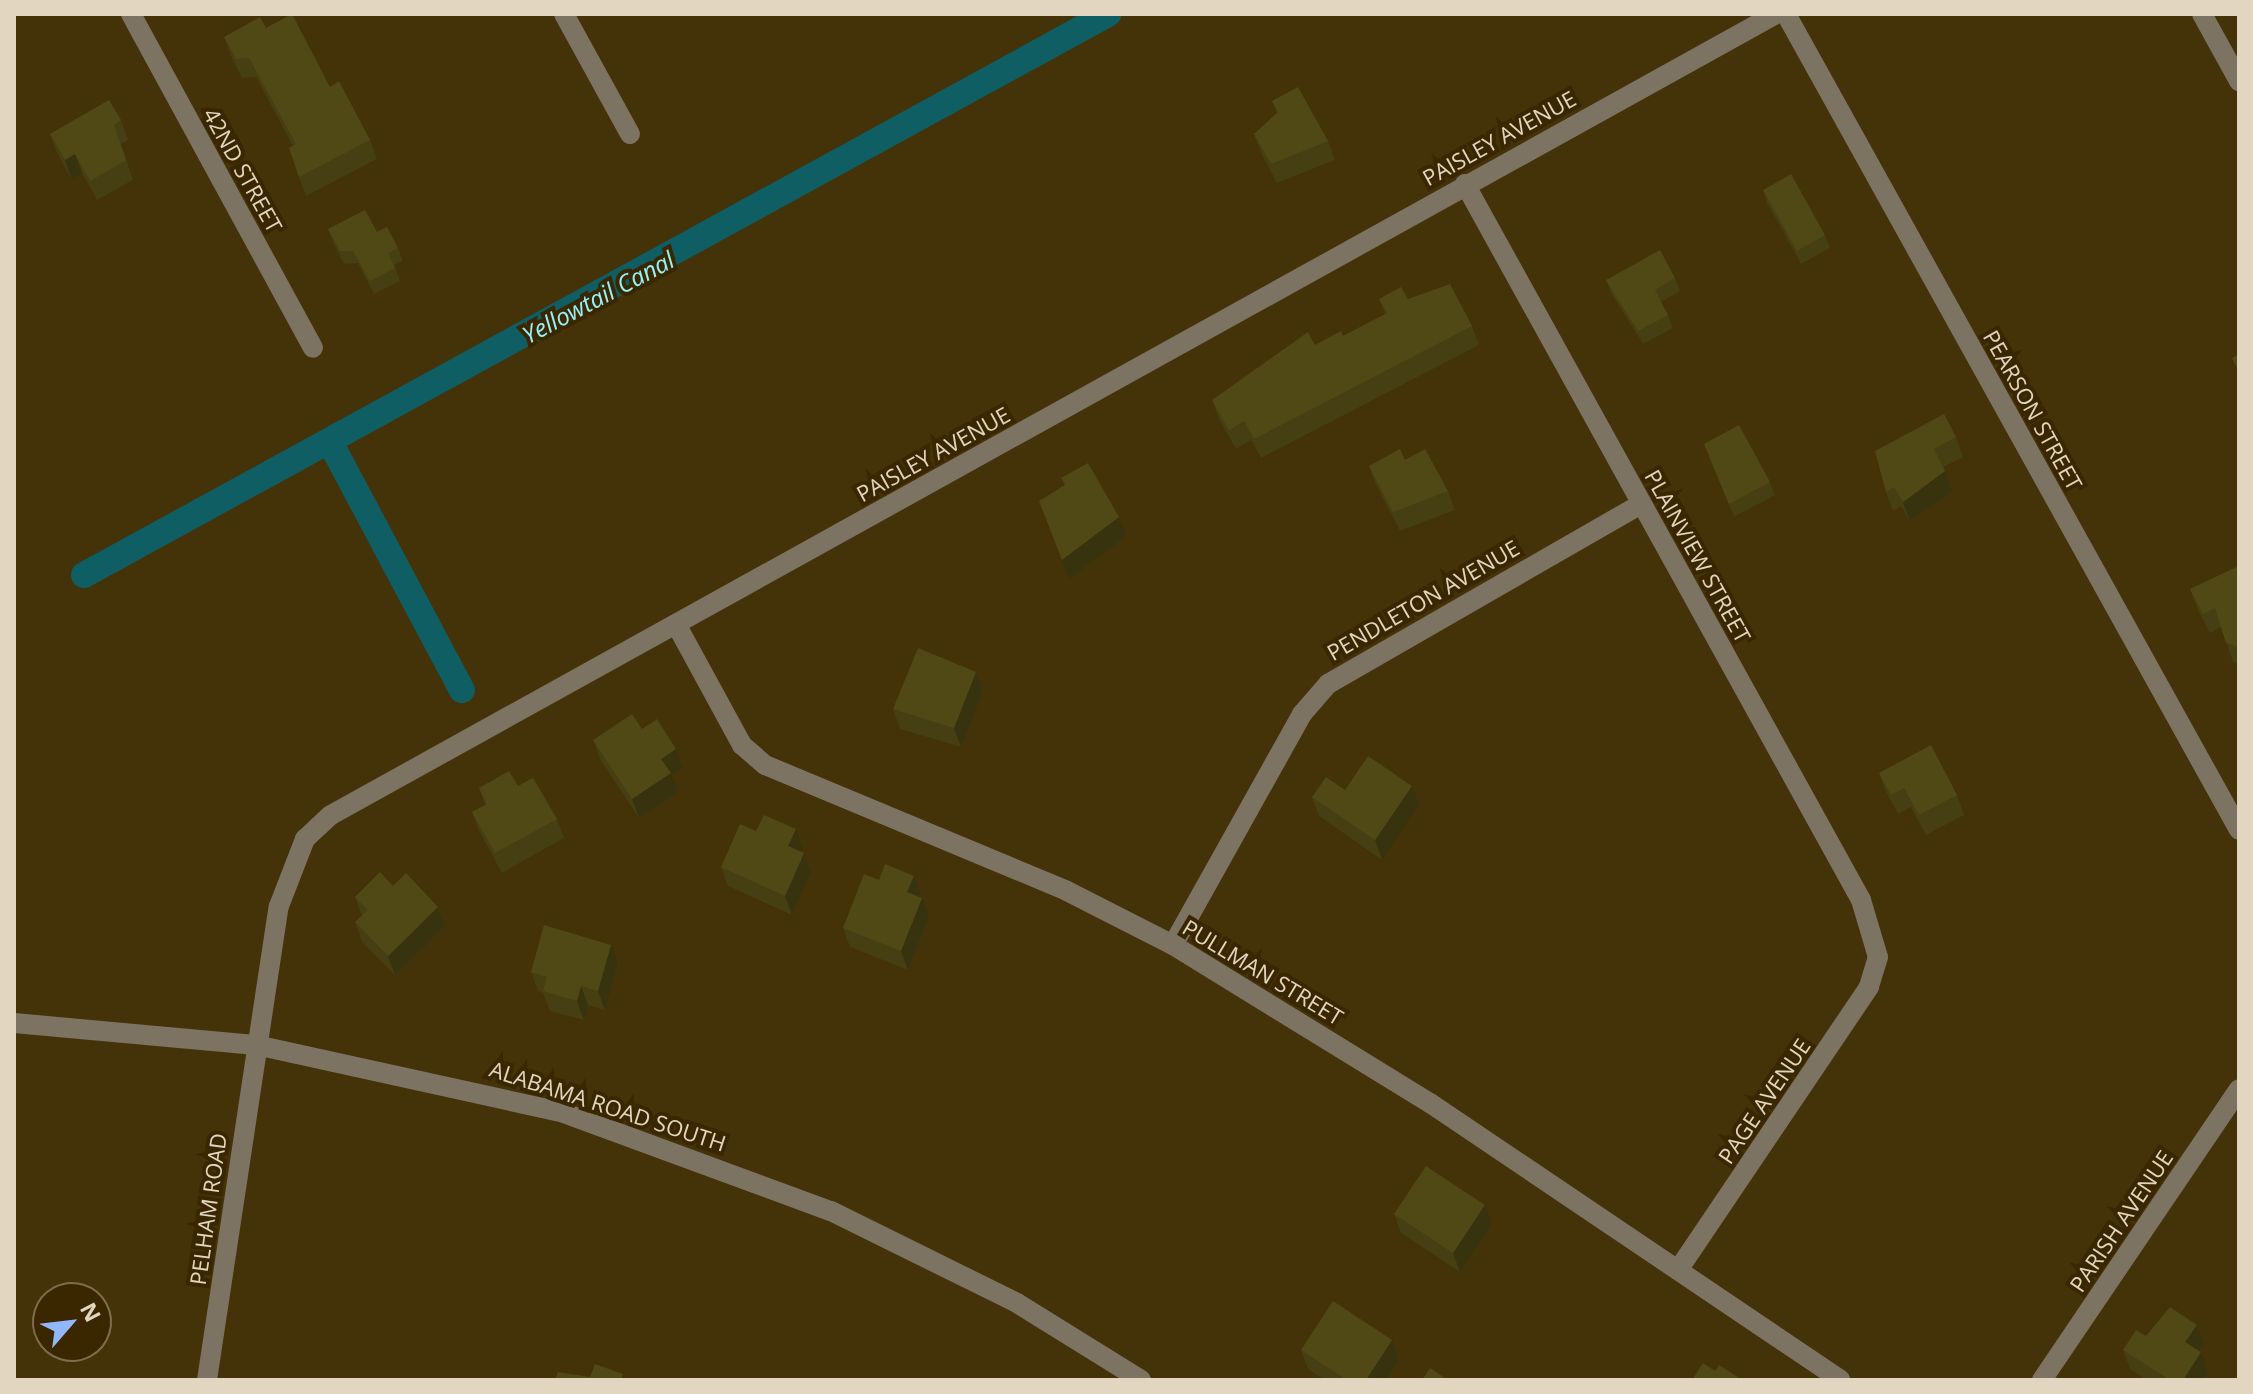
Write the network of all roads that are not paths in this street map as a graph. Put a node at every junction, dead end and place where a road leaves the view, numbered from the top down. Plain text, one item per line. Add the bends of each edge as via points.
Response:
1 (131, 14) edge
2 (564, 14) edge
3 (1776, 14) edge
4 (1786, 14) edge
5 (2202, 14) edge
6 (2239, 81) edge
7 (630, 134) dead end
8 (1465, 184) junction
9 (313, 348) dead end
10 (1641, 504) junction
11 (676, 624) junction
12 (2239, 830) edge
13 (1173, 945) junction
14 (1878, 957) joint
15 (14, 1023) edge
16 (256, 1045) junction
17 (2239, 1089) edge
18 (1680, 1267) junction
19 (207, 1380) edge
20 (1141, 1380) edge
21 (1840, 1380) edge
22 (2042, 1380) edge

1 - 9 street, 42ND STREET
2 - 7 street
3 - 8 street, PAISLEY AVENUE
4 - 12 street, PEARSON STREET
5 - 6 street
8 - 10 street, PLAINVIEW STREET
8 - 11 street, PAISLEY AVENUE
10 - 13 street, PENDLETON AVENUE via 1328,684 1302,714
10 - 14 street, PLAINVIEW STREET via 1861,900
11 - 13 street, PULLMAN STREET via 742,745 765,765 1067,891
11 - 16 street, PAISLEY AVENUE via 331,815 305,839 279,906
13 - 18 street, PULLMAN STREET via 1319,1032
14 - 18 street, PAGE AVENUE via 1869,987
15 - 16 street, ALABAMA ROAD SOUTH
16 - 19 street, PELHAM ROAD
16 - 20 street, ALABAMA ROAD SOUTH via 483,1090 700,1158 945,1263
17 - 22 street, PARISH AVENUE
18 - 21 street, PULLMAN STREET

